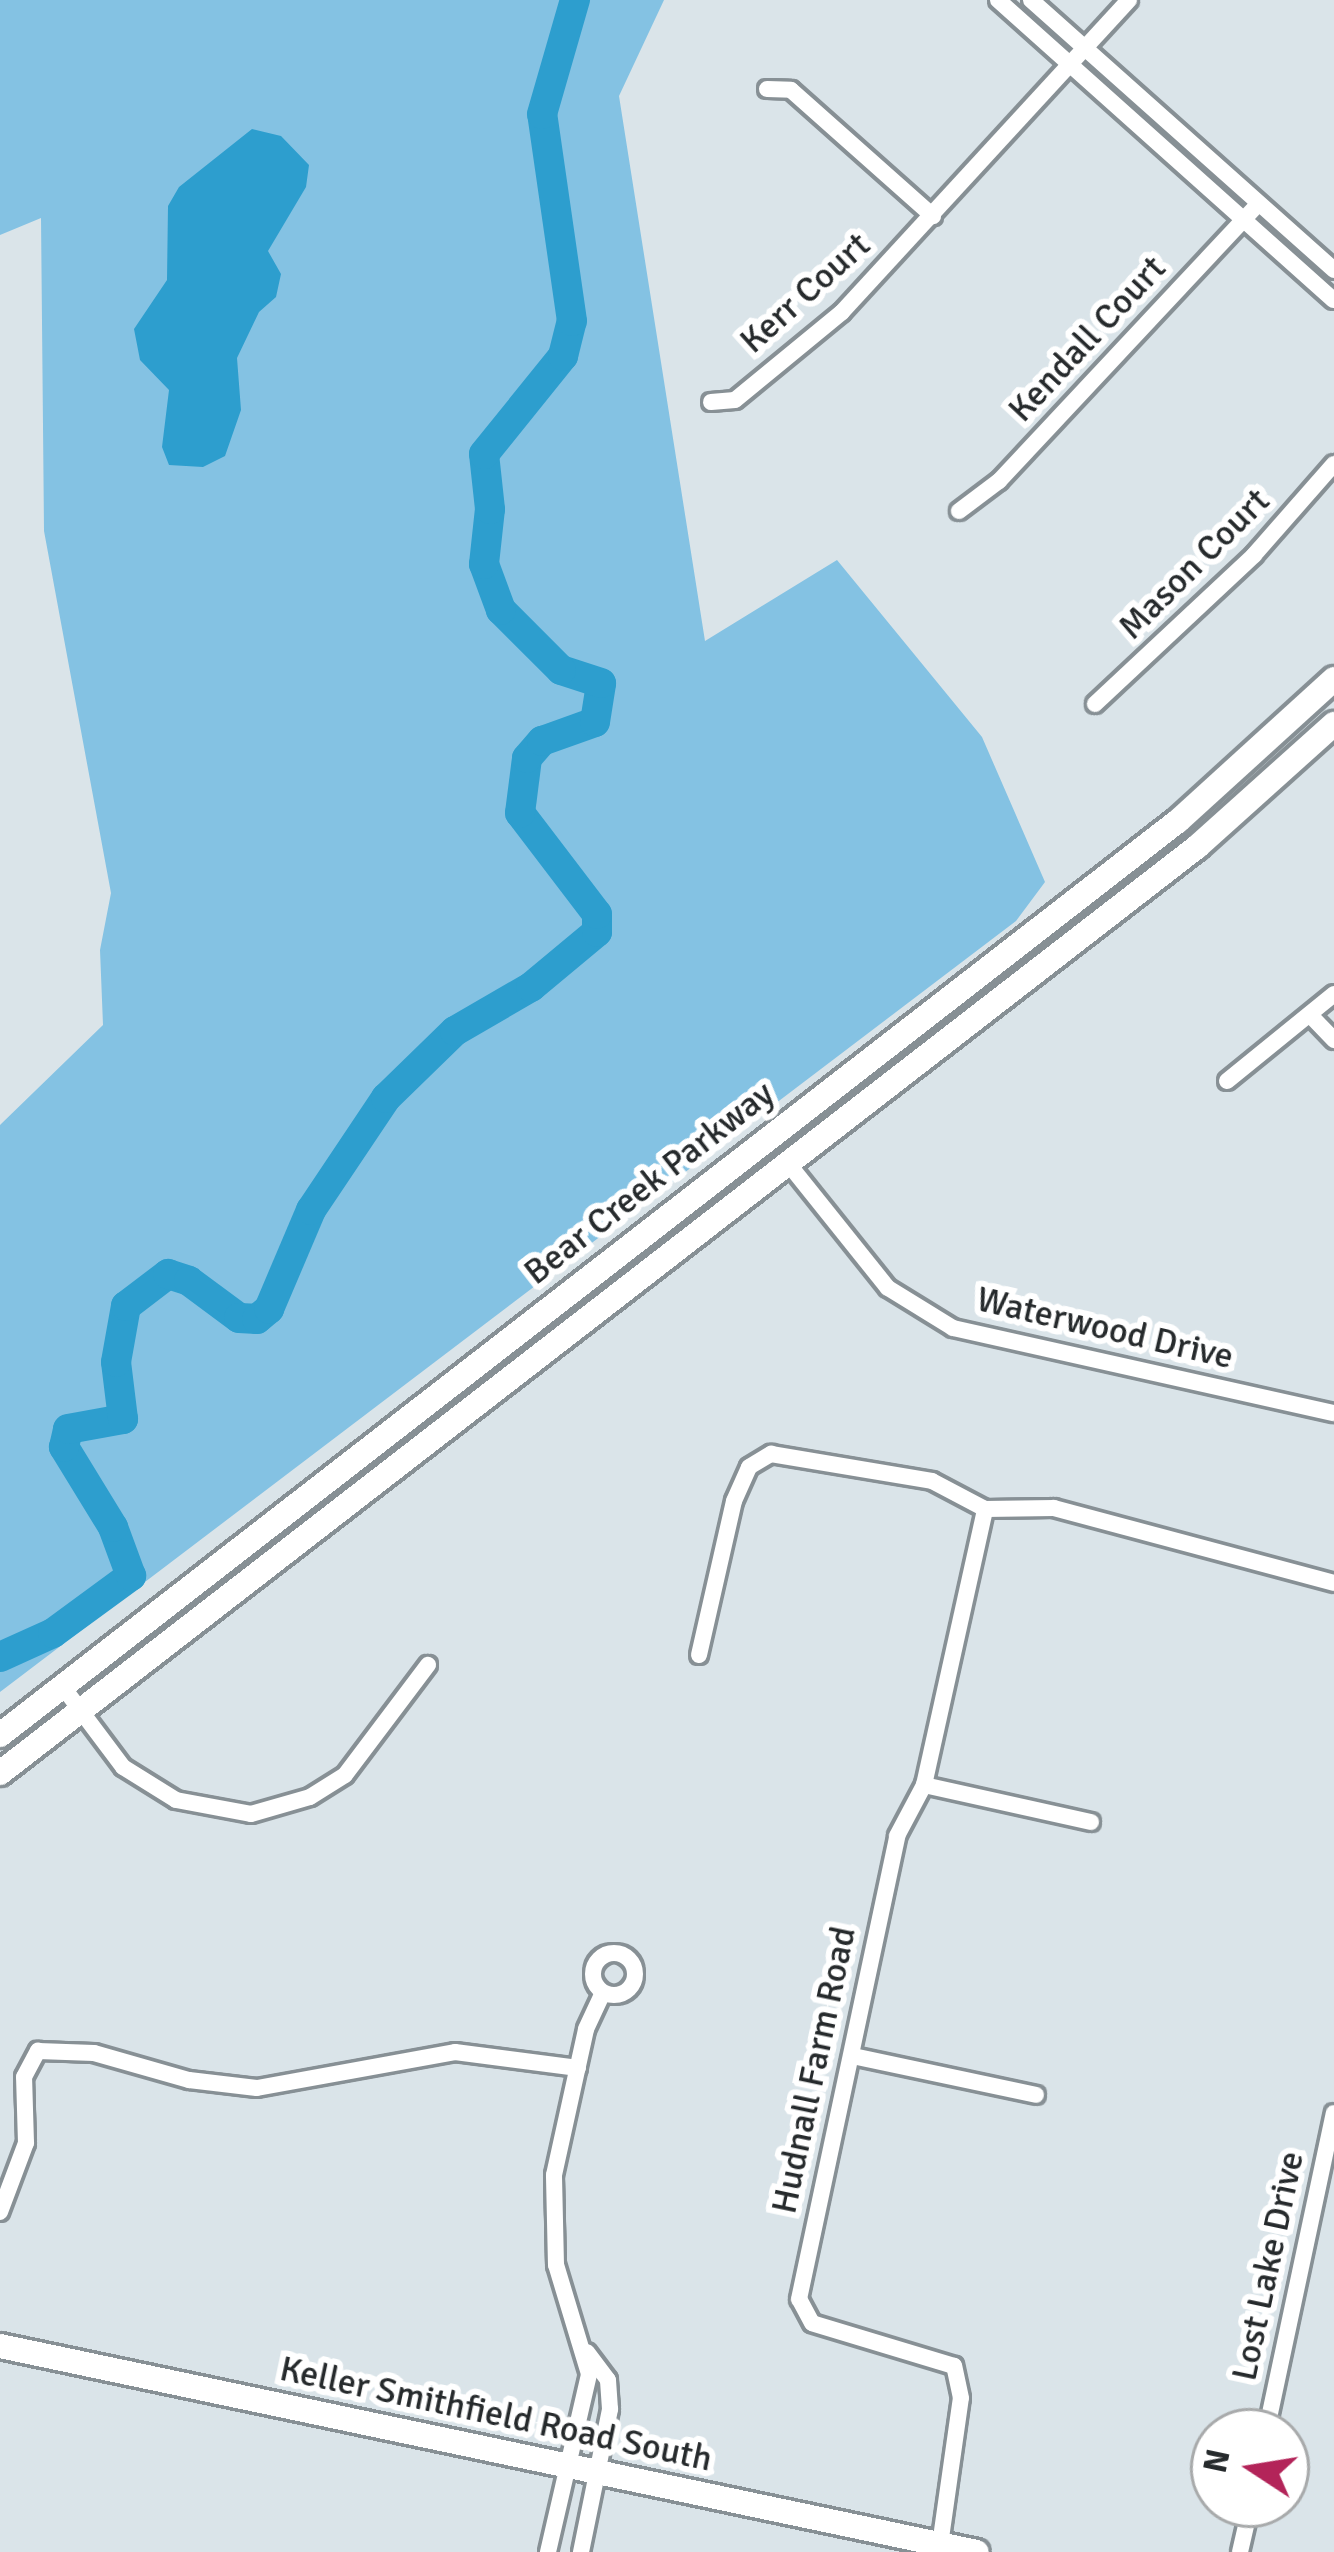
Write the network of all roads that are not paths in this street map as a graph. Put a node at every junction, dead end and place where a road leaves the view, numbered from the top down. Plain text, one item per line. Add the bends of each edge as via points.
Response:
1 (998, 0) edge
2 (1031, 0) edge
3 (1129, 0) edge
4 (1083, 47) junction
5 (1070, 64) junction
6 (767, 89) dead end
7 (1257, 205) junction
8 (933, 216) junction
9 (1242, 221) junction
10 (1334, 270) edge
11 (1334, 300) edge
12 (711, 402) dead end
13 (1334, 464) edge
14 (959, 511) dead end
15 (1334, 679) edge
16 (1095, 704) dead end
17 (1334, 724) edge
18 (1334, 994) edge
19 (1310, 1015) junction
20 (1334, 1040) edge
21 (1227, 1081) dead end
22 (787, 1162) junction
23 (1334, 1413) edge
24 (985, 1509) junction
25 (1334, 1583) edge
26 (699, 1655) dead end
27 (428, 1665) dead end
28 (63, 1687) junction
29 (80, 1711) junction
30 (0, 1735) edge
31 (0, 1773) edge
32 (924, 1785) junction
33 (1091, 1822) dead end
34 (603, 1993) dead end
35 (853, 2056) junction
36 (578, 2068) junction
37 (1036, 2095) dead end
38 (1334, 2113) edge
39 (0, 2212) edge
40 (0, 2346) edge
41 (587, 2352) junction
42 (1271, 2408) edge
43 (566, 2465) junction
44 (599, 2472) junction
45 (940, 2545) junction
46 (548, 2552) edge
47 (580, 2552) edge
48 (977, 2552) edge

1 - 5 street
2 - 4 street
3 - 4 street, Kerr Court
4 - 5 street, Kerr Court
4 - 7 street
5 - 8 street, Kerr Court
5 - 9 street
6 - 8 street via 791,90
7 - 9 street, Kendall Court
7 - 10 street
8 - 12 street, Kerr Court via 806,341 735,400
9 - 11 street
9 - 14 street, Kendall Court via 999,481
13 - 16 street, Mason Court via 1254,555
15 - 28 main road, Bear Creek Parkway via 1178,821
17 - 22 main road, Bear Creek Parkway via 1198,846
18 - 19 street
19 - 20 street
19 - 21 street
22 - 23 street, Waterwood Drive via 888,1288 953,1328
22 - 29 main road, Bear Creek Parkway
24 - 25 street via 1054,1508
24 - 26 street via 932,1481 771,1454 749,1467 734,1501
24 - 32 street, Hudnall Farm Road
27 - 29 street via 344,1775 310,1797 251,1814 176,1800 123,1767
28 - 29 street
28 - 30 main road, Bear Creek Parkway
29 - 31 main road, Bear Creek Parkway
32 - 33 street
32 - 35 street, Hudnall Farm Road via 897,1836
34 - 36 street
35 - 37 street
35 - 45 street, Hudnall Farm Road via 800,2312 812,2323 954,2366 961,2398
36 - 39 street via 454,2052 257,2088 189,2080 94,2053 38,2051 24,2077 26,2143
36 - 41 street via 551,2212 556,2265
38 - 42 street, Lost Lake Drive
40 - 43 main road, Keller Smithfield Road South
41 - 43 street
41 - 44 street via 608,2380
43 - 44 main road, Keller Smithfield Road South
43 - 46 street
44 - 45 main road, Keller Smithfield Road South
44 - 47 street
45 - 48 main road, Keller Smithfield Road South

